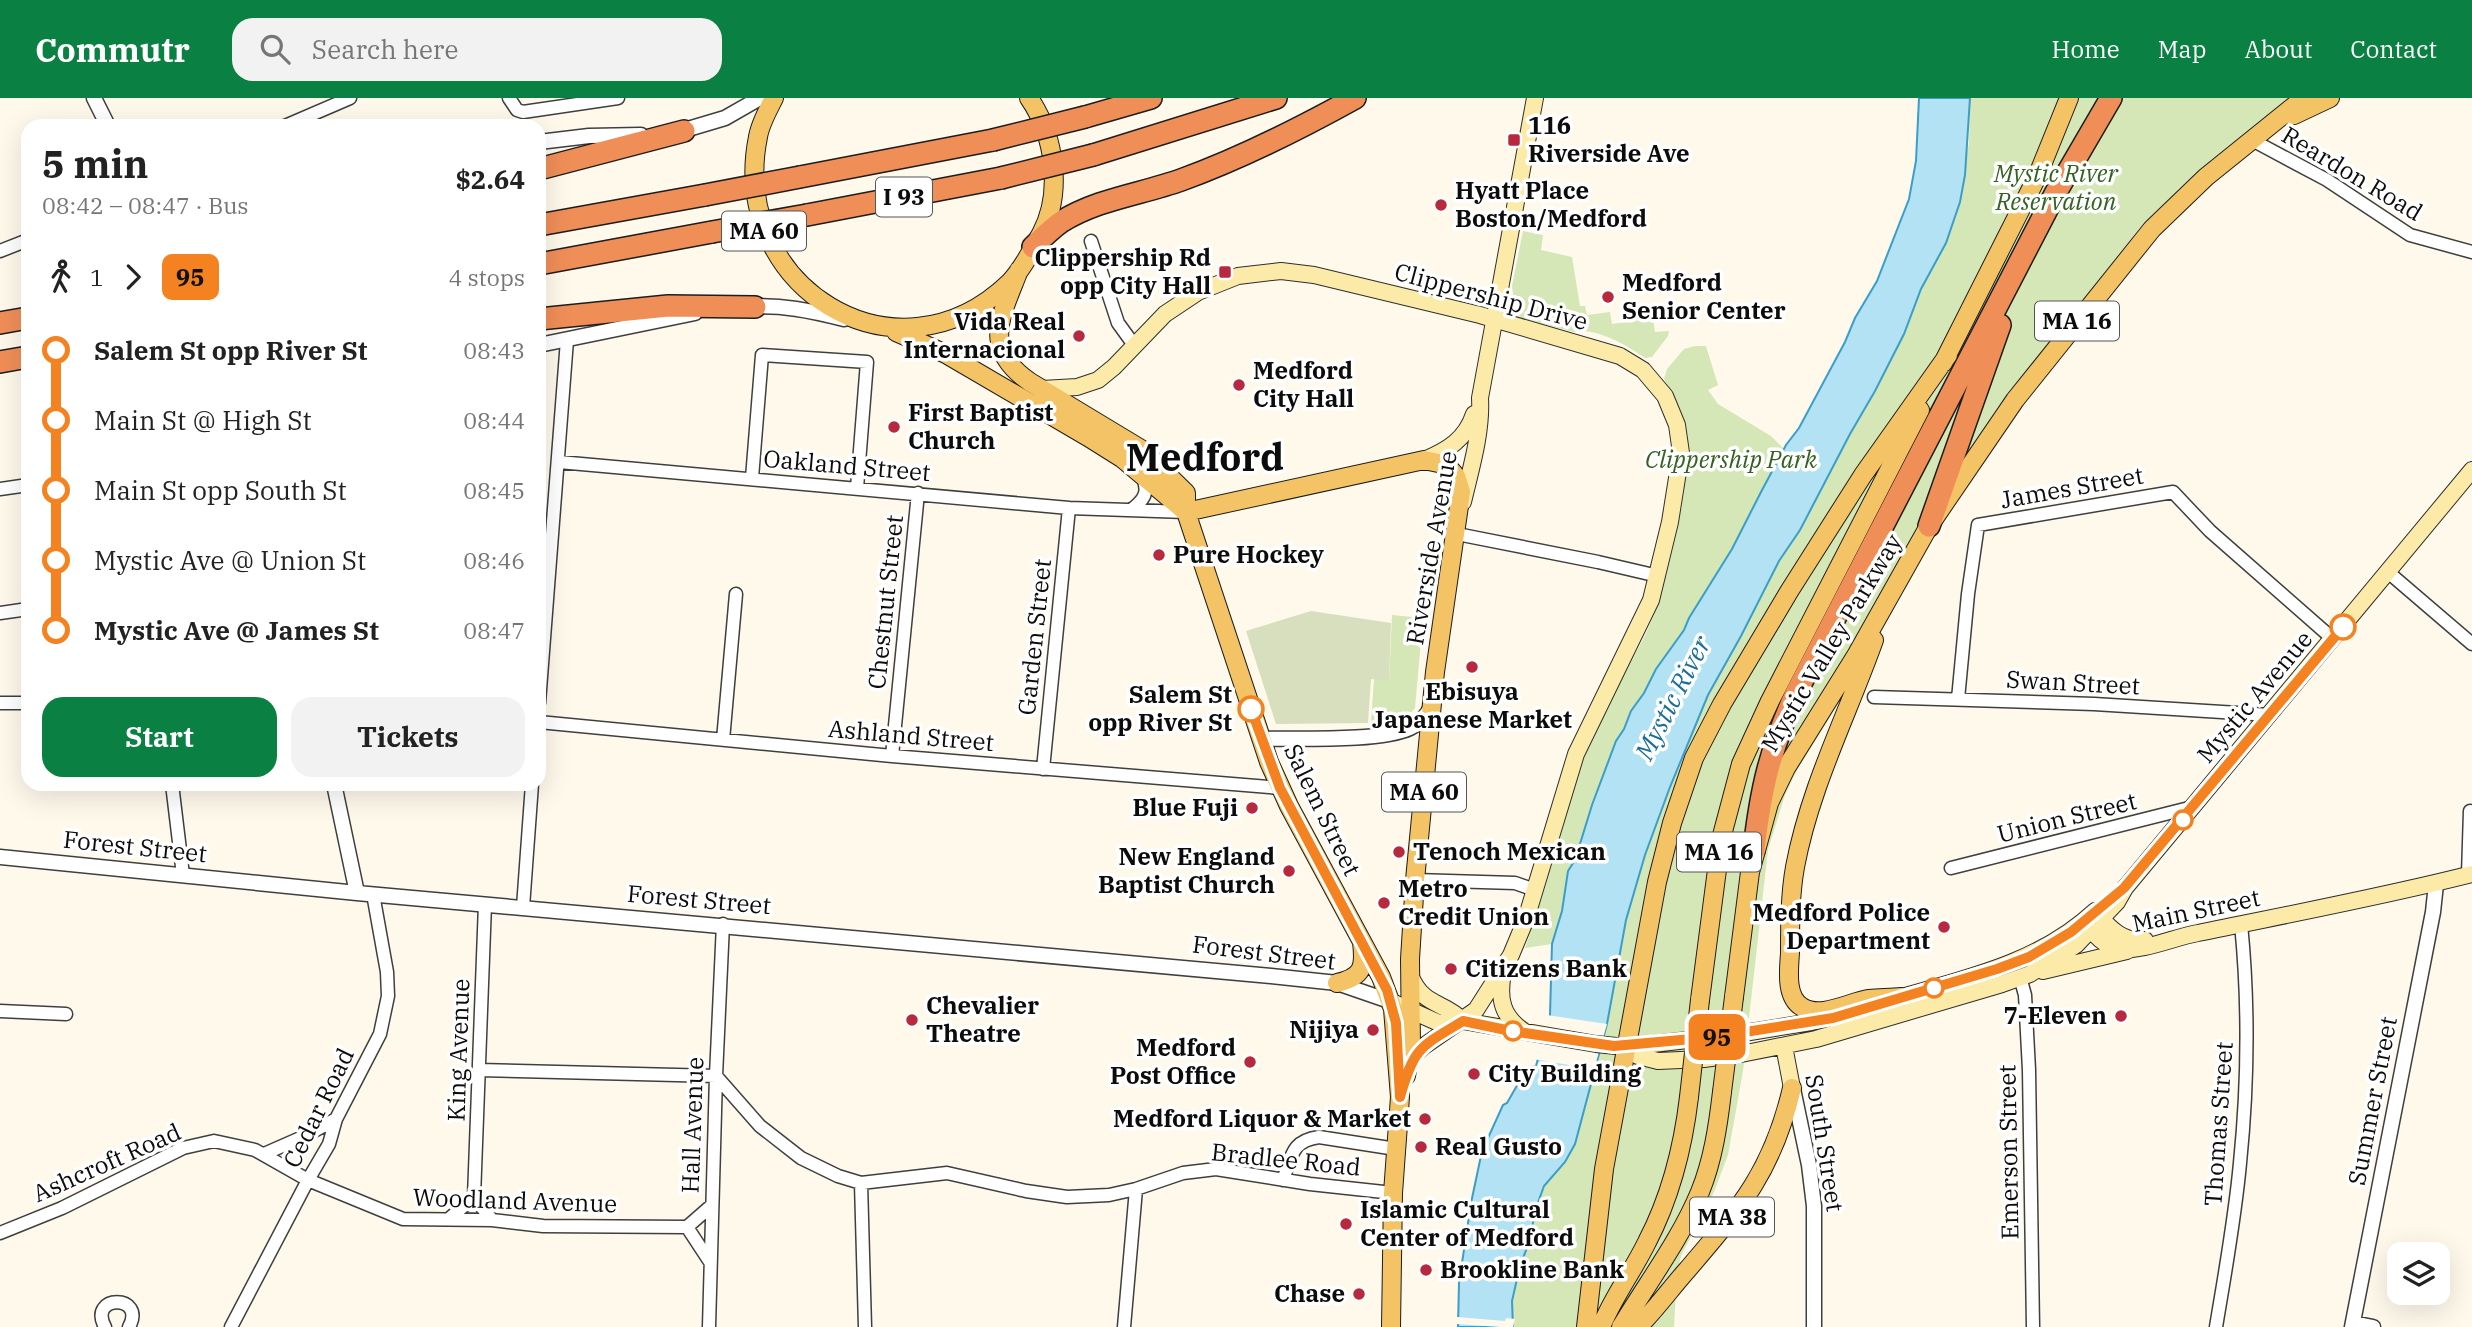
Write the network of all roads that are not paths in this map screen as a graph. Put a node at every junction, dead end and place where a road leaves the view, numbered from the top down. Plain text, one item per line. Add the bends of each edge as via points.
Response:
1 (94, 98) edge
2 (350, 98) edge
3 (509, 98) edge
4 (618, 98) edge
5 (760, 98) edge
6 (774, 98) edge
7 (1029, 98) edge
8 (1151, 98) edge
9 (1276, 98) edge
10 (1355, 98) edge
11 (1535, 98) edge
12 (2069, 98) edge
13 (2094, 98) edge
14 (2111, 98) edge
15 (2304, 98) edge
16 (2330, 98) edge
17 (104, 119) edge
18 (301, 119) edge
19 (684, 131) junction
20 (2252, 139) junction
21 (546, 141) edge
22 (546, 167) edge
23 (2055, 194) junction
24 (546, 224) edge
25 (1091, 241) dead end
26 (21, 242) edge
27 (2, 246) edge
28 (1033, 247) junction
29 (2472, 253) edge
30 (2024, 256) junction
31 (546, 263) edge
32 (1019, 270) junction
33 (755, 307) junction
34 (546, 318) edge
35 (21, 319) edge
36 (1494, 320) junction
37 (0, 323) edge
38 (863, 323) junction
39 (885, 327) junction
40 (567, 340) junction
41 (546, 344) edge
42 (1134, 345) junction
43 (1948, 355) junction
44 (21, 358) edge
45 (0, 362) edge
46 (1042, 389) junction
47 (1480, 398) junction
48 (1424, 460) junction
49 (559, 462) junction
50 (2472, 470) edge
51 (1140, 473) junction
52 (752, 478) junction
53 (21, 486) edge
54 (857, 488) junction
55 (0, 489) edge
56 (918, 493) junction
57 (1069, 508) junction
58 (1131, 510) junction
59 (1186, 512) junction
60 (1460, 513) junction
61 (1930, 526) junction
62 (1457, 534) junction
63 (2388, 572) junction
64 (1658, 576) junction
65 (736, 594) dead end
66 (1891, 594) junction
67 (21, 610) edge
68 (0, 613) edge
69 (546, 613) edge
70 (2333, 639) junction
71 (2472, 644) edge
72 (1874, 696) dead end
73 (1958, 699) junction
74 (0, 703) edge
75 (21, 704) edge
76 (1433, 704) junction
77 (2270, 715) junction
78 (546, 723) edge
79 (1261, 739) junction
80 (723, 740) junction
81 (892, 756) junction
82 (1043, 769) junction
83 (1280, 788) junction
84 (173, 791) edge
85 (335, 791) edge
86 (531, 791) edge
87 (2194, 807) junction
88 (2470, 811) edge
89 (1754, 850) junction
90 (0, 857) edge
91 (1951, 868) dead end
92 (183, 875) junction
93 (2470, 875) edge
94 (1415, 880) junction
95 (2436, 884) junction
96 (1535, 890) junction
97 (357, 893) junction
98 (373, 894) junction
99 (485, 904) junction
100 (523, 907) junction
101 (2093, 921) junction
102 (723, 924) junction
103 (2241, 924) junction
104 (2185, 935) junction
105 (1361, 939) junction
106 (2139, 948) junction
107 (1505, 965) junction
108 (1410, 975) junction
109 (2025, 975) junction
110 (1337, 983) junction
111 (1901, 997) junction
112 (1392, 1002) junction
113 (0, 1011) edge
114 (1411, 1012) junction
115 (66, 1014) dead end
116 (1463, 1021) junction
117 (1752, 1032) junction
118 (1532, 1034) junction
119 (1626, 1046) junction
120 (1784, 1046) junction
121 (1408, 1067) junction
122 (478, 1070) junction
123 (716, 1076) junction
124 (1792, 1088) junction
125 (1400, 1097) junction
126 (336, 1119) junction
127 (1396, 1149) junction
128 (264, 1154) junction
129 (308, 1180) junction
130 (1283, 1180) junction
131 (861, 1183) junction
132 (1136, 1189) junction
133 (1393, 1193) junction
134 (474, 1197) junction
135 (712, 1206) junction
136 (450, 1217) junction
137 (492, 1220) junction
138 (687, 1227) junction
139 (0, 1233) edge
140 (710, 1263) junction
141 (2352, 1325) edge
142 (105, 1327) edge
143 (129, 1327) edge
144 (231, 1327) edge
145 (709, 1327) edge
146 (865, 1327) edge
147 (1124, 1327) edge
148 (1391, 1327) edge
149 (1586, 1327) edge
150 (1601, 1327) edge
151 (1622, 1327) edge
152 (1638, 1327) edge
153 (1814, 1327) edge
154 (2033, 1327) edge
155 (2216, 1327) edge
156 (2373, 1327) edge

1 - 17 street
2 - 18 street
3 - 4 street via 517,110 525,112
5 - 19 street via 725,118
6 - 38 main road, MA 60 via 758,135 753,178 765,234 782,264 807,291
7 - 28 main road, MA 60 via 1047,132 1054,172 1051,209
8 - 24 highway, I 93, bridge via 993,140
9 - 31 highway, I 93, bridge via 1093,155 1001,178
10 - 28 highway via 1218,166 1094,206 1059,223
11 - 36 main road, Riverside Avenue
12 - 43 main road, Mystic Valley Parkway / MA 16 via 2041,167
13 - 23 highway
14 - 23 highway
15 - 20 main road, Mystic Valley Parkway / MA 16
16 - 20 main road
19 - 21 street
19 - 22 highway
20 - 29 street, Reardon Road via 2327,180 2410,235
20 - 61 main road, Mystic Valley Parkway / MA 16 via 2188,194 2137,247 2015,400
23 - 30 highway
25 - 42 street via 1118,323
26 - 27 street
28 - 32 main road, MA 60
30 - 61 highway
30 - 89 highway via 1791,704 1767,769
32 - 39 main road via 964,315 912,328
32 - 46 main road, Salem Street / MA 60 via 1001,313 1000,342 1015,371
33 - 34 highway via 668,306
33 - 38 street via 810,311
33 - 40 street via 706,311
35 - 37 highway
36 - 42 main road, Clippership Drive via 1314,275 1269,272 1231,278 1198,292 1165,314
36 - 47 main road, Riverside Avenue
36 - 64 main road, Clippership Drive via 1630,360 1665,396 1678,425 1681,453
38 - 39 main road, MA 60
39 - 51 main road, MA 60 via 926,344 1023,398
40 - 41 street
40 - 49 street
42 - 46 main road, Clippership Drive via 1095,382
43 - 119 main road via 1863,475 1790,590 1695,758 1662,859
43 - 150 main road, Mystic Valley Parkway / MA 16, bridge via 1741,764 1721,839 1678,1164 1648,1240
44 - 45 highway
46 - 59 main road, Salem Street / MA 60 via 1149,456 1186,493
47 - 48 main road via 1466,433
47 - 60 main road, Riverside Avenue via 1481,413
48 - 59 main road
48 - 60 main road, MA 60 via 1443,464 1456,476
49 - 52 street, Oakland Street
49 - 69 street
50 - 63 main road, Mystic Avenue
51 - 58 street via 1146,492
51 - 59 main road, MA 60
52 - 54 street, Oakland Street
52 - 54 street via 763,355 867,362
53 - 55 street
54 - 56 street, Oakland Street
56 - 57 street, Oakland Street
56 - 81 street, Chestnut Street
57 - 58 street, Oakland Street
57 - 82 street, Garden Street
58 - 59 street, Oakland Street
59 - 79 main road, Salem Street / MA 60
60 - 62 main road, Riverside Avenue / MA 60
61 - 66 main road, Mystic Valley Parkway / MA 16
62 - 64 street
62 - 76 main road, Riverside Avenue / MA 60
63 - 70 main road, Mystic Avenue
63 - 71 street
64 - 96 main road, Clippership Drive via 1643,619 1576,754
65 - 80 street
66 - 89 main road, Mystic Valley Parkway / MA 16 via 1779,782
66 - 111 main road via 1803,833 1792,892 1790,985 1795,1002 1812,1011
67 - 68 street
70 - 73 street, James Street via 2210,531 2173,492 1978,525
70 - 77 main road, Mystic Avenue
72 - 73 street, Swan Street
73 - 77 street, Swan Street
74 - 75 street
76 - 79 street via 1420,722 1394,734
76 - 94 main road, Riverside Avenue / MA 60
77 - 87 main road, Mystic Avenue
78 - 80 street, Ashland Street
79 - 83 main road, Salem Street / MA 60
80 - 81 street, Ashland Street
81 - 82 street, Ashland Street
82 - 83 street, Ashland Street
83 - 105 main road, Salem Street / MA 60
84 - 92 street
85 - 97 street
86 - 100 street
87 - 91 street, Union Street
87 - 101 main road, Mystic Avenue
88 - 93 street
89 - 151 main road, Mystic Valley Parkway / MA 16, bridge via 1713,1151 1678,1235
90 - 92 street, Forest Street
92 - 97 street, Forest Street
93 - 95 main road, Main Street
94 - 96 street via 1516,883
94 - 108 main road, Riverside Avenue / MA 60
95 - 103 main road, Main Street
95 - 141 street, Summer Street
96 - 107 main road, Clippership Drive
97 - 98 street, Forest Street
98 - 99 street, Forest Street
98 - 126 street, Cedar Road via 388,996 380,1034
99 - 100 street, Forest Street
99 - 122 street, King Avenue
100 - 102 street, Forest Street
101 - 104 main road via 2132,940
101 - 106 main road, Main Street via 2112,947
101 - 109 main road via 2071,948
101 - 111 main road via 1997,969
102 - 110 street, Forest Street
102 - 123 street, Hall Avenue
103 - 104 main road, Main Street
103 - 155 street, Thomas Street via 2247,1065 2240,1164
104 - 106 main road, Main Street
105 - 110 main road via 1360,971
105 - 112 main road, Salem Street / MA 60
106 - 109 main road
107 - 116 main road, Clippership Drive via 1480,1006
107 - 118 main road via 1500,987 1503,1007 1511,1021
108 - 114 main road, Riverside Avenue / MA 60
108 - 116 main road via 1425,998
109 - 120 main road
109 - 154 street, Emerson Street
110 - 112 street, Forest Street
111 - 117 main road via 1833,1018
112 - 114 main road
112 - 125 main road, MA 60
113 - 115 street
114 - 116 main road via 1439,1023
114 - 121 main road, MA 60
116 - 118 main road
116 - 121 main road, Clippership Drive via 1424,1046
117 - 119 main road
117 - 120 street, South Street via 1771,1034
118 - 119 main road
119 - 120 main road via 1644,1058 1667,1061
119 - 149 main road via 1601,1186
120 - 124 main road, South Street
121 - 125 main road, MA 60
122 - 123 street
122 - 134 street, King Avenue
123 - 131 street, Bradlee Road via 760,1125 801,1158
123 - 135 street, Hall Avenue
124 - 152 main road, MA 38 via 1768,1163 1746,1199
124 - 153 street, South Street via 1814,1206
125 - 127 main road, MA 60
126 - 128 street
126 - 129 street, Cedar Road via 329,1144
127 - 130 street via 1307,1139 1297,1145
127 - 133 main road, MA 60
128 - 129 street, Ashcroft Road
128 - 139 street, Ashcroft Road via 214,1140 183,1148
129 - 136 street, Woodland Avenue via 403,1219
129 - 144 street, Cedar Road
130 - 132 street, Bradlee Road via 1216,1169 1183,1173
130 - 133 street, Bradlee Road
131 - 132 street, Bradlee Road via 947,1173 1067,1197
131 - 146 street
132 - 147 street
133 - 148 main road, MA 60
134 - 136 street
134 - 137 street
135 - 138 street
135 - 140 street, Hall Avenue
136 - 137 street, Woodland Avenue
137 - 138 street, Woodland Avenue via 543,1226
138 - 140 street
140 - 145 street, Hall Avenue
141 - 156 street
142 - 143 street via 103,1310 116,1302 131,1310

